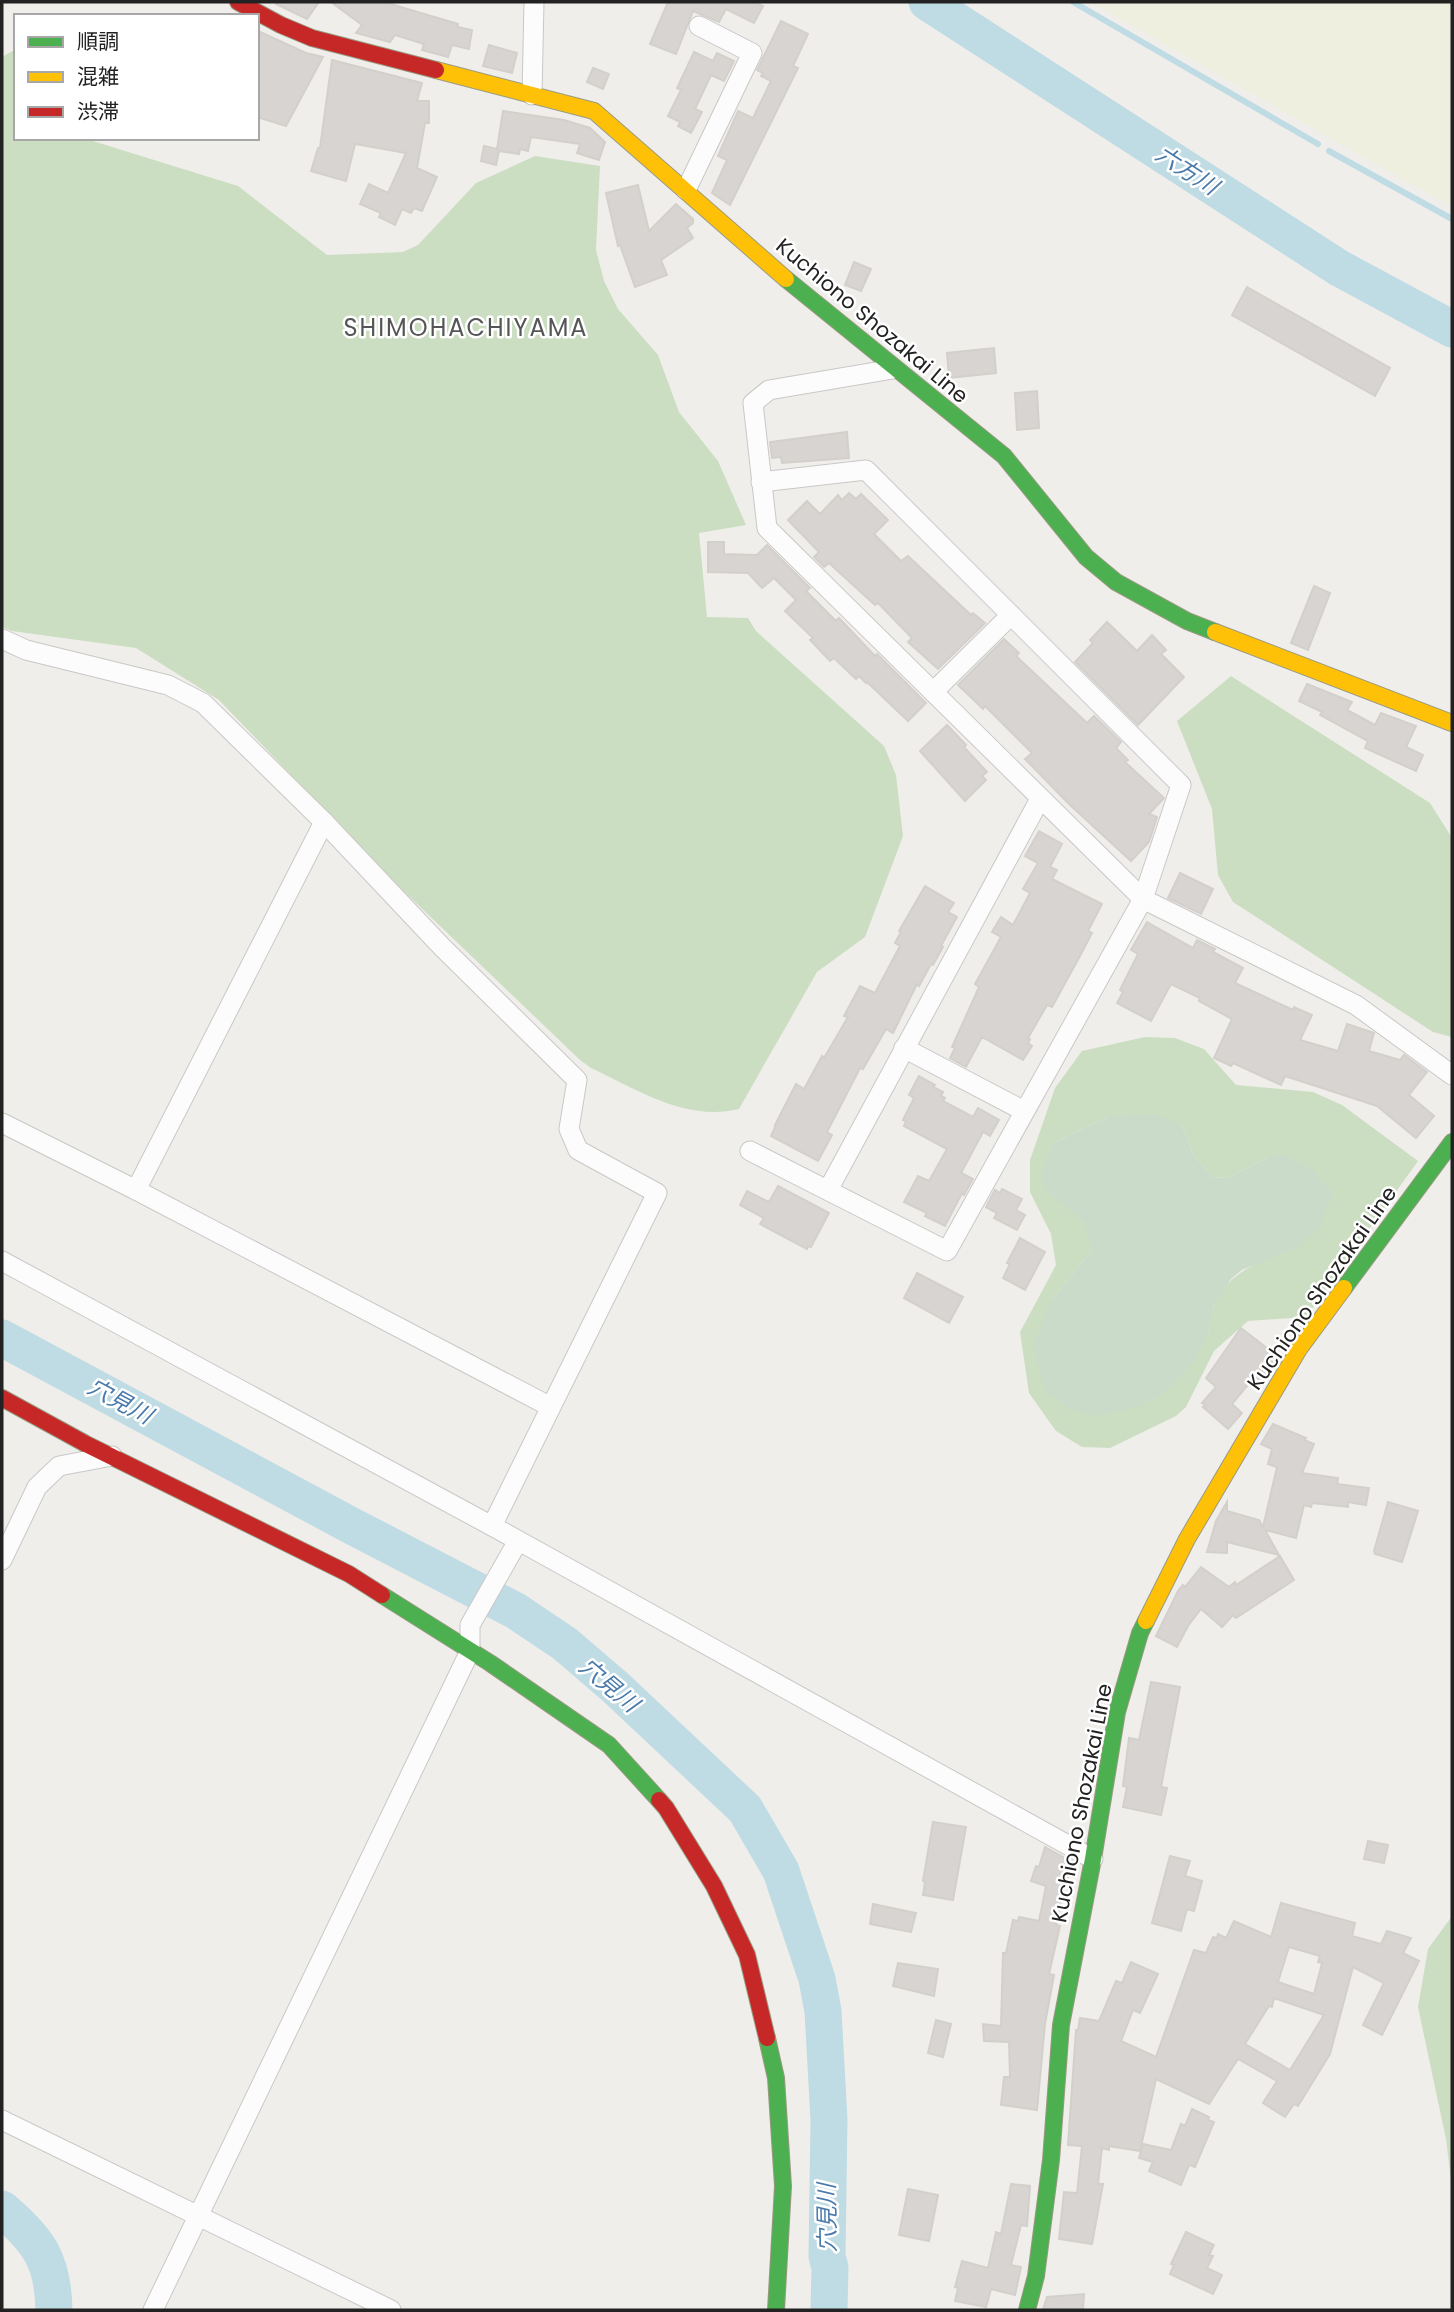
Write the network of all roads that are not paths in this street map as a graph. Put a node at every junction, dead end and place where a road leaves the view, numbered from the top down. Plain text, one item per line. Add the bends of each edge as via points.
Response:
1 (238, 2) edge
2 (534, 2) edge
3 (699, 26) dead end
4 (533, 95) junction
5 (686, 190) junction
6 (893, 369) junction
7 (761, 482) junction
8 (1011, 615) junction
9 (2, 639) edge
10 (933, 692) junction
11 (1452, 723) edge
12 (1040, 799) junction
13 (324, 822) junction
14 (1143, 899) junction
15 (904, 1048) junction
16 (1452, 1075) edge
17 (1024, 1111) junction
18 (2, 1123) edge
19 (1452, 1142) edge
20 (750, 1151) dead end
21 (136, 1190) junction
22 (828, 1191) junction
23 (2, 1261) edge
24 (2, 1398) edge
25 (550, 1406) junction
26 (112, 1456) junction
27 (492, 1526) junction
28 (518, 1541) junction
29 (2, 1560) edge
30 (470, 1651) junction
31 (1093, 1859) junction
32 (2, 2120) edge
33 (198, 2216) junction
34 (153, 2310) edge
35 (391, 2310) edge
36 (776, 2310) edge
37 (1027, 2310) edge

1 - 4 main road, Kuchiono Shozakai Line via 312,38
2 - 4 street
3 - 5 street via 752,53
4 - 5 main road, Kuchiono Shozakai Line via 594,111
5 - 6 main road, Kuchiono Shozakai Line
6 - 7 street via 769,390 752,403
6 - 11 main road, Kuchiono Shozakai Line via 1004,456 1086,557 1116,582 1187,621
7 - 8 street via 866,470
7 - 10 street via 766,528
8 - 10 street
8 - 14 street via 1181,785
9 - 13 street via 26,650 168,685 203,703
10 - 12 street
12 - 14 street
12 - 15 street
13 - 21 street
13 - 25 street via 577,1080 569,1129 578,1150 657,1193
14 - 16 street via 1356,1005
14 - 17 street
15 - 17 street
15 - 22 street
17 - 22 street via 947,1251
18 - 21 street
19 - 31 main road, Kuchiono Shozakai Line via 1299,1349 1187,1539 1140,1633 1117,1712
20 - 22 street
21 - 25 street
23 - 27 street
24 - 26 main road
25 - 27 street
26 - 29 street via 59,1466 37,1487
26 - 30 main road via 349,1574
27 - 28 street
28 - 30 street via 470,1625
28 - 31 street
30 - 33 street
30 - 36 main road via 618,1754 666,1808 714,1886 747,1955 776,2078 783,2186
31 - 37 main road, Kuchiono Shozakai Line via 1061,2025 1051,2160 1036,2276
32 - 33 street
33 - 34 street
33 - 35 street

